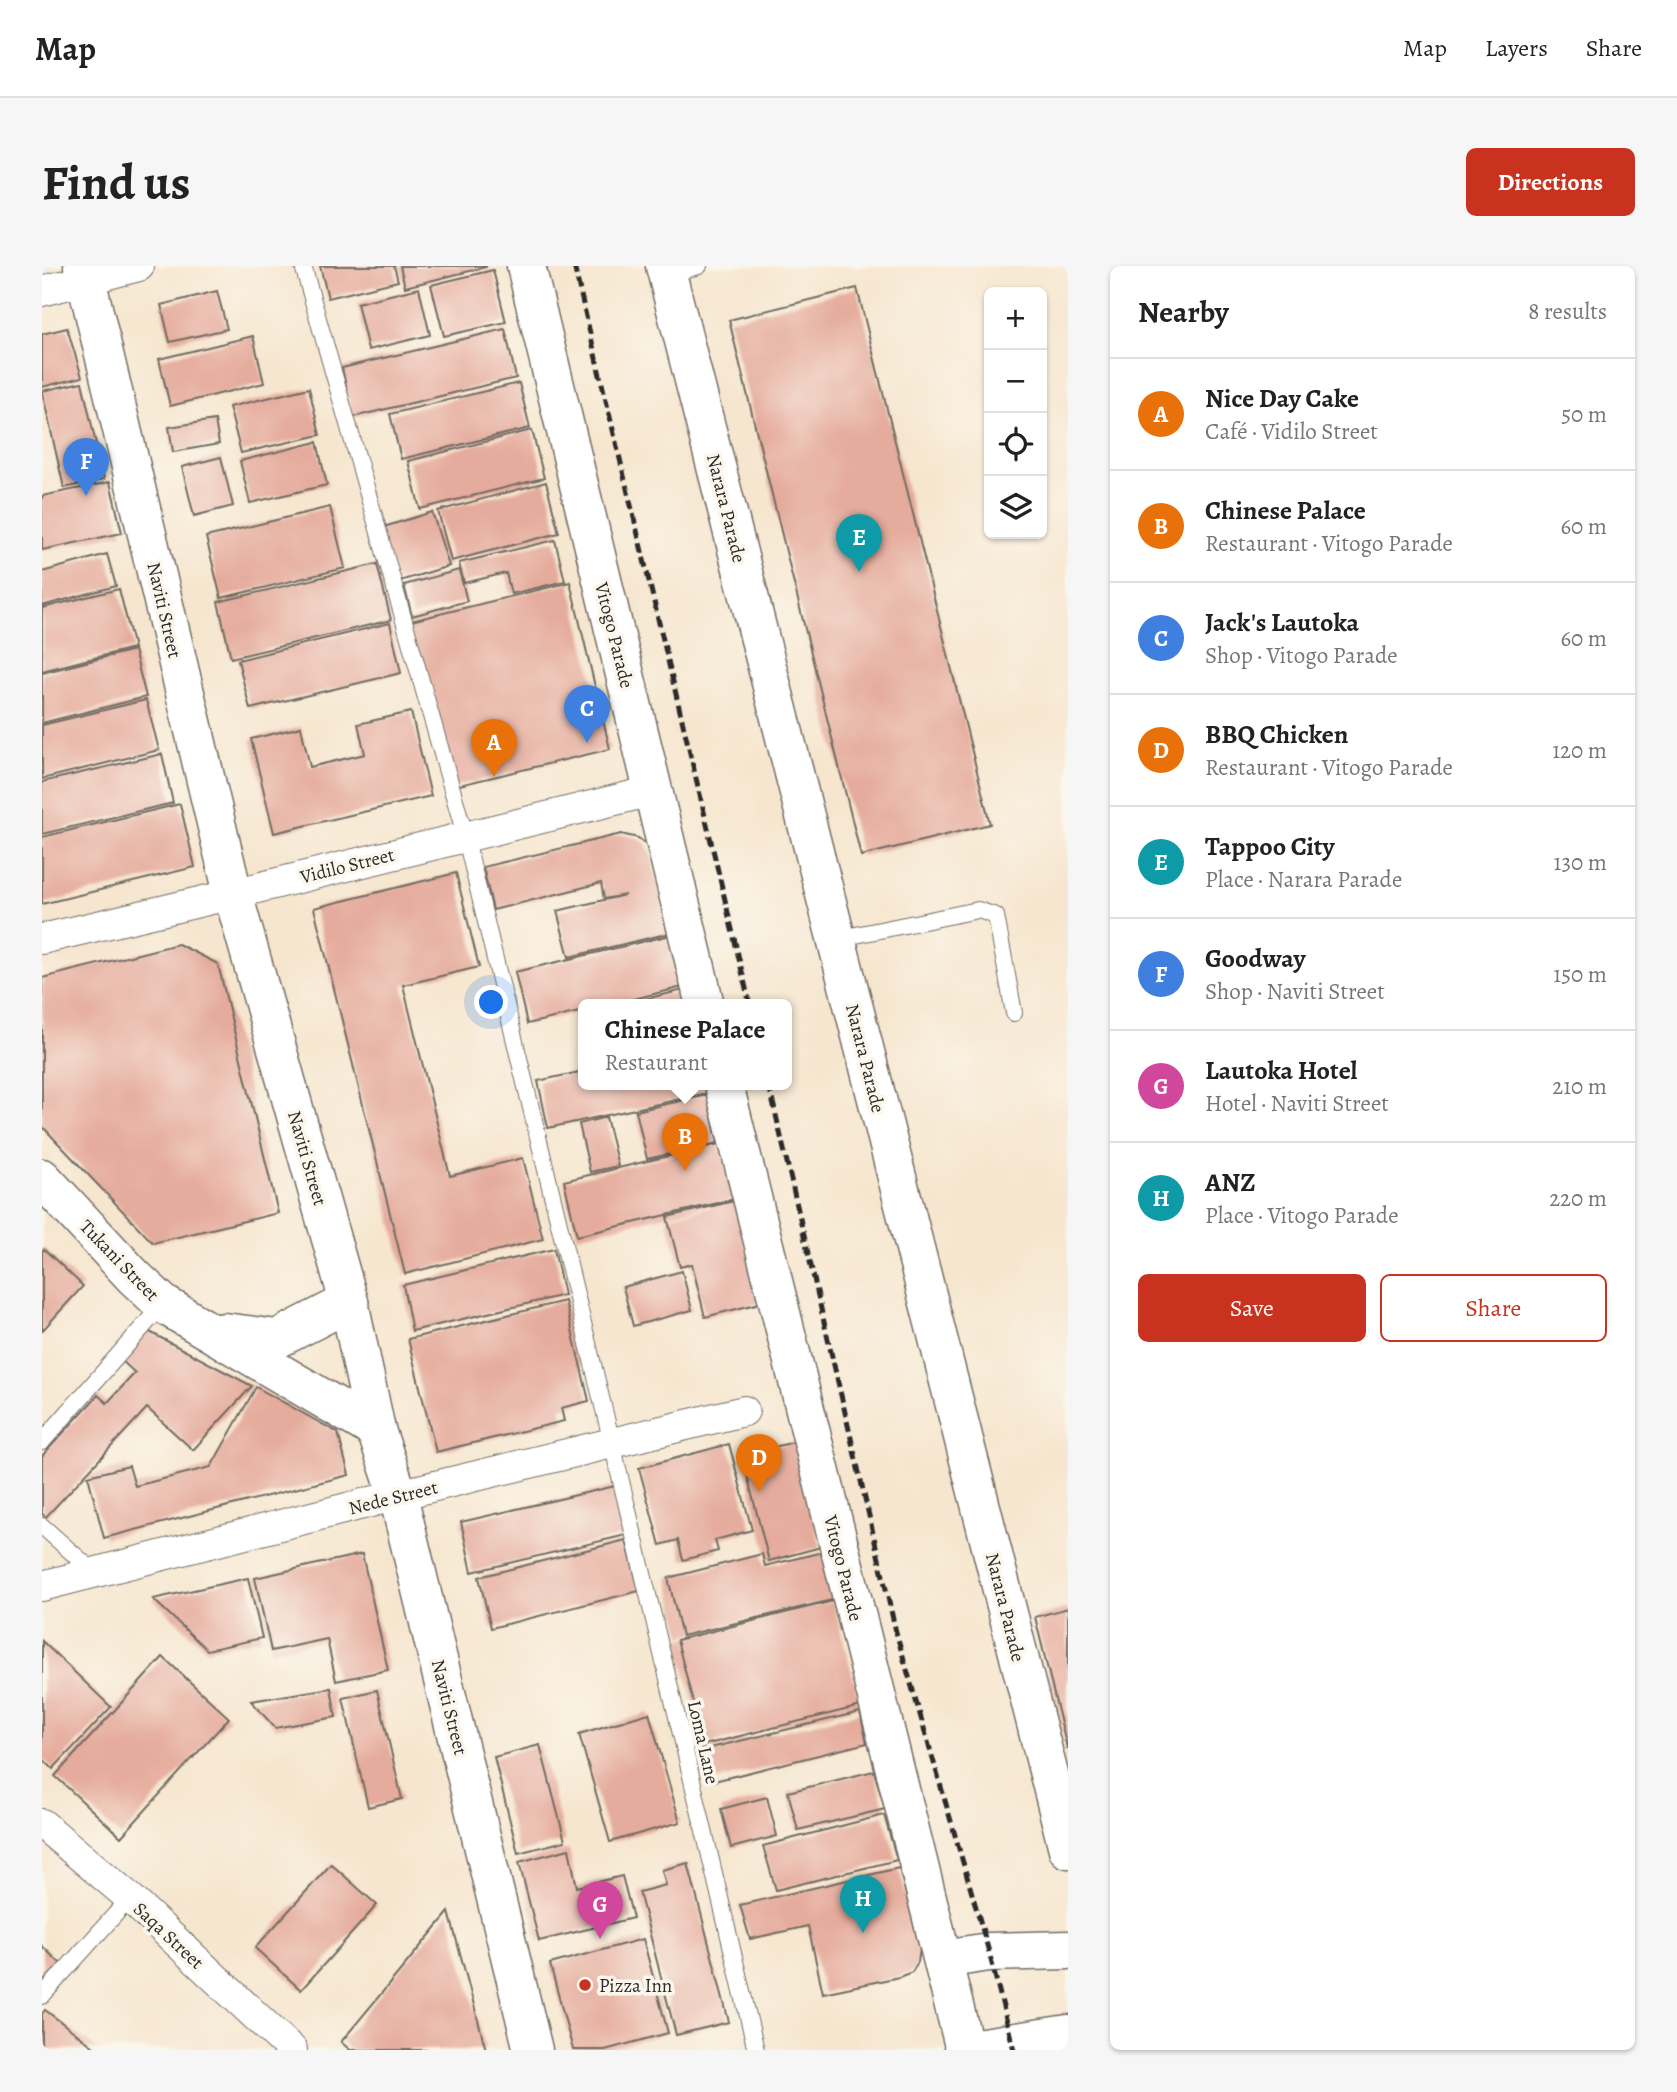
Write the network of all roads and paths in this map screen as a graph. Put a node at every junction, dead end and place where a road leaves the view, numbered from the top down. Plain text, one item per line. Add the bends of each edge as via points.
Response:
1 (139, 266) edge
2 (303, 266) edge
3 (526, 266) edge
4 (677, 269) edge
5 (85, 273) edge
6 (42, 291) edge
7 (652, 791) junction
8 (465, 835) junction
9 (233, 894) junction
10 (42, 939) edge
11 (836, 939) junction
12 (704, 999) edge
13 (1014, 1013) dead end
14 (725, 1090) edge
15 (42, 1178) edge
16 (349, 1302) junction
17 (163, 1304) junction
18 (208, 1329) junction
19 (744, 1411) dead end
20 (376, 1430) junction
21 (42, 1442) edge
22 (612, 1443) junction
23 (398, 1495) junction
24 (42, 1526) edge
25 (95, 1573) junction
26 (42, 1586) edge
27 (42, 1824) edge
28 (1068, 1849) edge
29 (130, 1898) junction
30 (1068, 1950) edge
31 (943, 1959) junction
32 (42, 1996) edge
33 (1068, 2034) edge
34 (292, 2050) edge
35 (533, 2050) edge
36 (755, 2050) edge
37 (964, 2050) edge

1 - 5 street
2 - 8 lane, Loma Lane
3 - 7 main road, Vitogo Parade
4 - 11 main road, Narara Parade
5 - 6 street
5 - 9 main road, Naviti Street
7 - 8 street, Vidilo Street
7 - 12 main road, Vitogo Parade
8 - 9 street, Vidilo Street
8 - 22 lane, Loma Lane
9 - 10 street, Vidilo Street
9 - 16 main road, Naviti Street
11 - 13 lane via 978,910 996,916
11 - 28 main road, Narara Parade
14 - 31 main road, Vitogo Parade
15 - 17 main road, Tukani Street
16 - 18 main road, Tukani Street via 277,1339
16 - 20 main road, Naviti Street
17 - 18 main road, Tukani Street
17 - 21 lane
18 - 20 main road, Tukani Street
19 - 22 street, Nede Street
20 - 23 main road, Naviti Street
22 - 23 street, Nede Street
22 - 36 lane, Loma Lane
23 - 25 street, Nede Street
23 - 35 main road, Naviti Street
24 - 25 lane
25 - 26 street, Nede Street
27 - 29 street, Saqa Street
29 - 32 lane
29 - 34 street, Saqa Street
30 - 31 main road via 989,1952
31 - 37 main road, Vitogo Parade
33 - 37 main road

